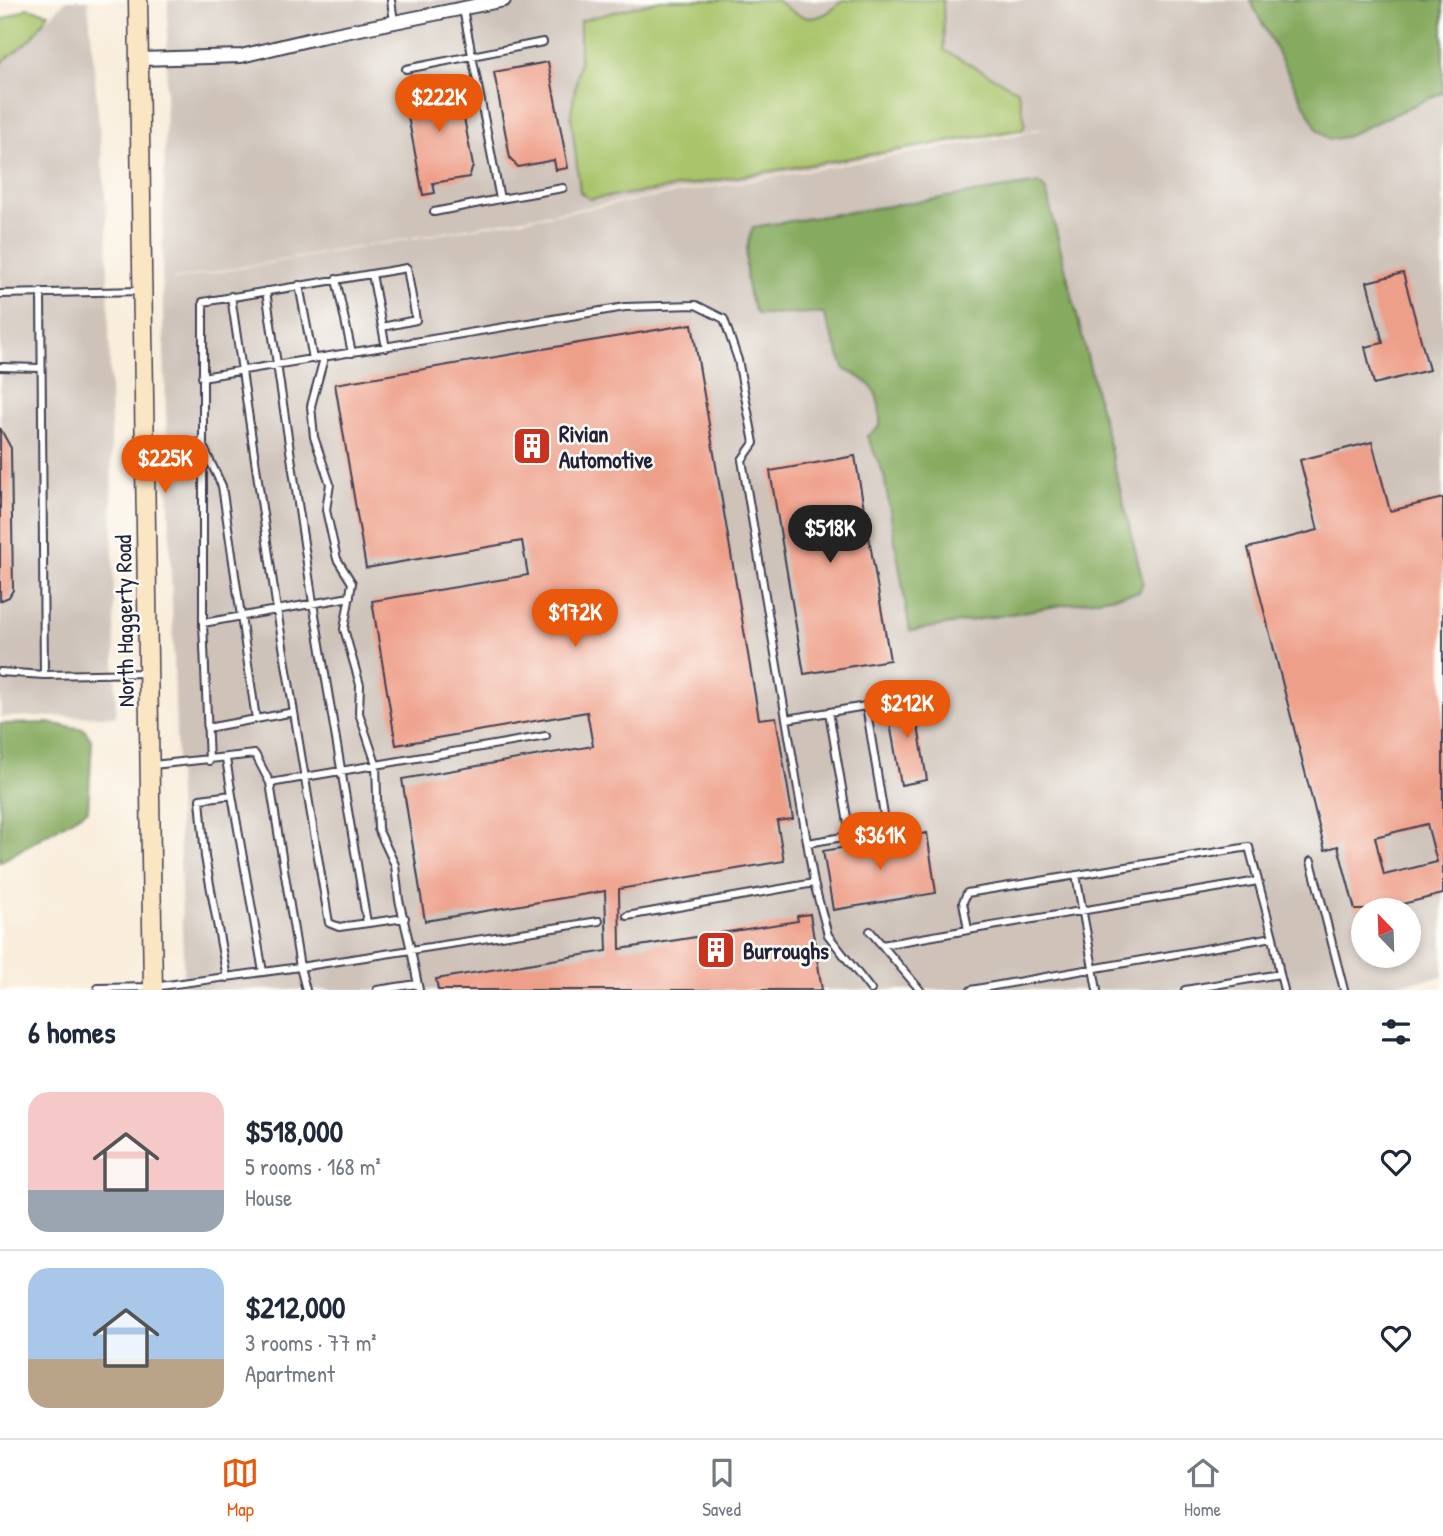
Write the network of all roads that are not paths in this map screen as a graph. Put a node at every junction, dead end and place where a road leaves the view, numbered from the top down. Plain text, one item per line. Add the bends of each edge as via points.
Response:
1 (138, 0) edge
2 (391, 0) edge
3 (504, 0) edge
4 (463, 9) junction
5 (394, 22) junction
6 (543, 42) dead end
7 (471, 55) junction
8 (140, 59) junction
9 (406, 69) dead end
10 (563, 188) dead end
11 (500, 199) junction
12 (434, 212) dead end
13 (372, 274) junction
14 (336, 279) junction
15 (299, 285) junction
16 (143, 291) junction
17 (266, 291) junction
18 (41, 292) junction
19 (0, 294) edge
20 (230, 296) junction
21 (382, 327) junction
22 (386, 348) junction
23 (352, 353) junction
24 (324, 358) junction
25 (313, 359) junction
26 (277, 366) junction
27 (0, 367) edge
28 (41, 368) junction
29 (241, 372) junction
30 (202, 377) junction
31 (201, 442) junction
32 (145, 450) junction
33 (350, 597) junction
34 (313, 603) junction
35 (277, 610) junction
36 (241, 616) junction
37 (203, 623) junction
38 (0, 672) edge
39 (149, 673) junction
40 (44, 675) junction
41 (294, 712) junction
42 (829, 712) junction
43 (257, 719) junction
44 (787, 719) junction
45 (207, 728) junction
46 (546, 736) dead end
47 (226, 759) junction
48 (209, 761) junction
49 (376, 764) junction
50 (150, 765) junction
51 (341, 771) junction
52 (304, 778) junction
53 (270, 783) junction
54 (232, 795) junction
55 (850, 835) junction
56 (808, 843) junction
57 (1311, 861) dead end
58 (1076, 875) junction
59 (1258, 881) junction
60 (814, 883) junction
61 (1083, 910) junction
62 (627, 916) dead end
63 (405, 918) junction
64 (599, 921) dead end
65 (367, 923) junction
66 (968, 930) junction
67 (870, 931) dead end
68 (1273, 937) junction
69 (882, 946) junction
70 (411, 950) junction
71 (300, 967) junction
72 (1093, 969) junction
73 (263, 972) junction
74 (1280, 974) junction
75 (228, 978) junction
76 (418, 987) edge
77 (98, 988) dead end
78 (153, 989) edge
79 (306, 990) edge
80 (377, 990) edge
81 (871, 990) edge
82 (920, 990) edge
83 (971, 990) edge
84 (1097, 990) edge
85 (1185, 990) edge
86 (1284, 990) edge
87 (1344, 990) edge

1 - 8 street, North Haggerty Road
2 - 5 lane
3 - 4 street
4 - 5 street
4 - 7 lane
5 - 8 street via 241,56
6 - 7 lane
7 - 9 lane
7 - 11 lane
8 - 16 street, North Haggerty Road
10 - 11 lane
11 - 12 lane
13 - 14 lane
13 - 21 lane
13 - 21 lane via 407,268 416,320
14 - 15 lane
14 - 23 lane
15 - 17 lane
15 - 25 lane
16 - 18 lane
16 - 32 street, North Haggerty Road
17 - 20 lane
17 - 26 lane
18 - 19 lane
18 - 28 lane
20 - 29 lane
20 - 30 lane via 203,302
21 - 22 lane
22 - 23 lane
22 - 44 lane via 625,307 696,305 724,319 738,360 754,443 743,460
23 - 24 lane
24 - 25 lane
24 - 33 lane via 310,407 314,437 330,484 326,510 337,559 352,583
25 - 26 lane
26 - 29 lane
26 - 34 lane
27 - 28 lane
28 - 40 lane
29 - 30 lane
29 - 35 lane
30 - 31 lane
31 - 32 lane
31 - 36 lane via 222,486
31 - 37 lane
32 - 39 street, North Haggerty Road
33 - 34 lane
33 - 49 lane via 344,629 360,685 359,713
34 - 35 lane
34 - 51 lane
35 - 36 lane
35 - 41 lane
36 - 37 lane
36 - 43 lane
37 - 45 lane
38 - 40 lane
39 - 40 lane
39 - 50 street, North Haggerty Road
41 - 43 lane
41 - 52 lane
42 - 44 lane
42 - 55 lane
42 - 55 lane via 866,706 885,821 877,831
43 - 45 lane
44 - 56 lane
45 - 48 lane
46 - 49 lane
47 - 48 lane
47 - 53 lane via 255,754
47 - 54 lane
48 - 50 lane
49 - 51 lane
49 - 63 lane via 378,829 395,865
50 - 78 street, North Haggerty Road
51 - 52 lane
51 - 65 lane
52 - 53 lane
52 - 65 lane via 330,923 340,927
53 - 71 lane
54 - 73 lane
54 - 75 lane via 200,799 205,857
55 - 56 lane
56 - 60 lane
57 - 87 lane
58 - 59 lane via 1249,847
58 - 61 lane
58 - 66 lane via 967,893 963,902
59 - 61 lane
59 - 68 lane
60 - 62 lane
60 - 81 lane via 828,935
61 - 66 lane
61 - 72 lane
63 - 65 lane
63 - 70 lane
64 - 70 lane
66 - 69 lane
67 - 69 lane
68 - 72 lane
68 - 74 lane
69 - 82 lane
70 - 71 lane
70 - 76 lane
71 - 73 lane
71 - 79 lane
72 - 83 lane
72 - 84 lane
73 - 75 lane
74 - 85 lane
74 - 86 lane
75 - 78 lane
76 - 80 lane
77 - 78 lane

